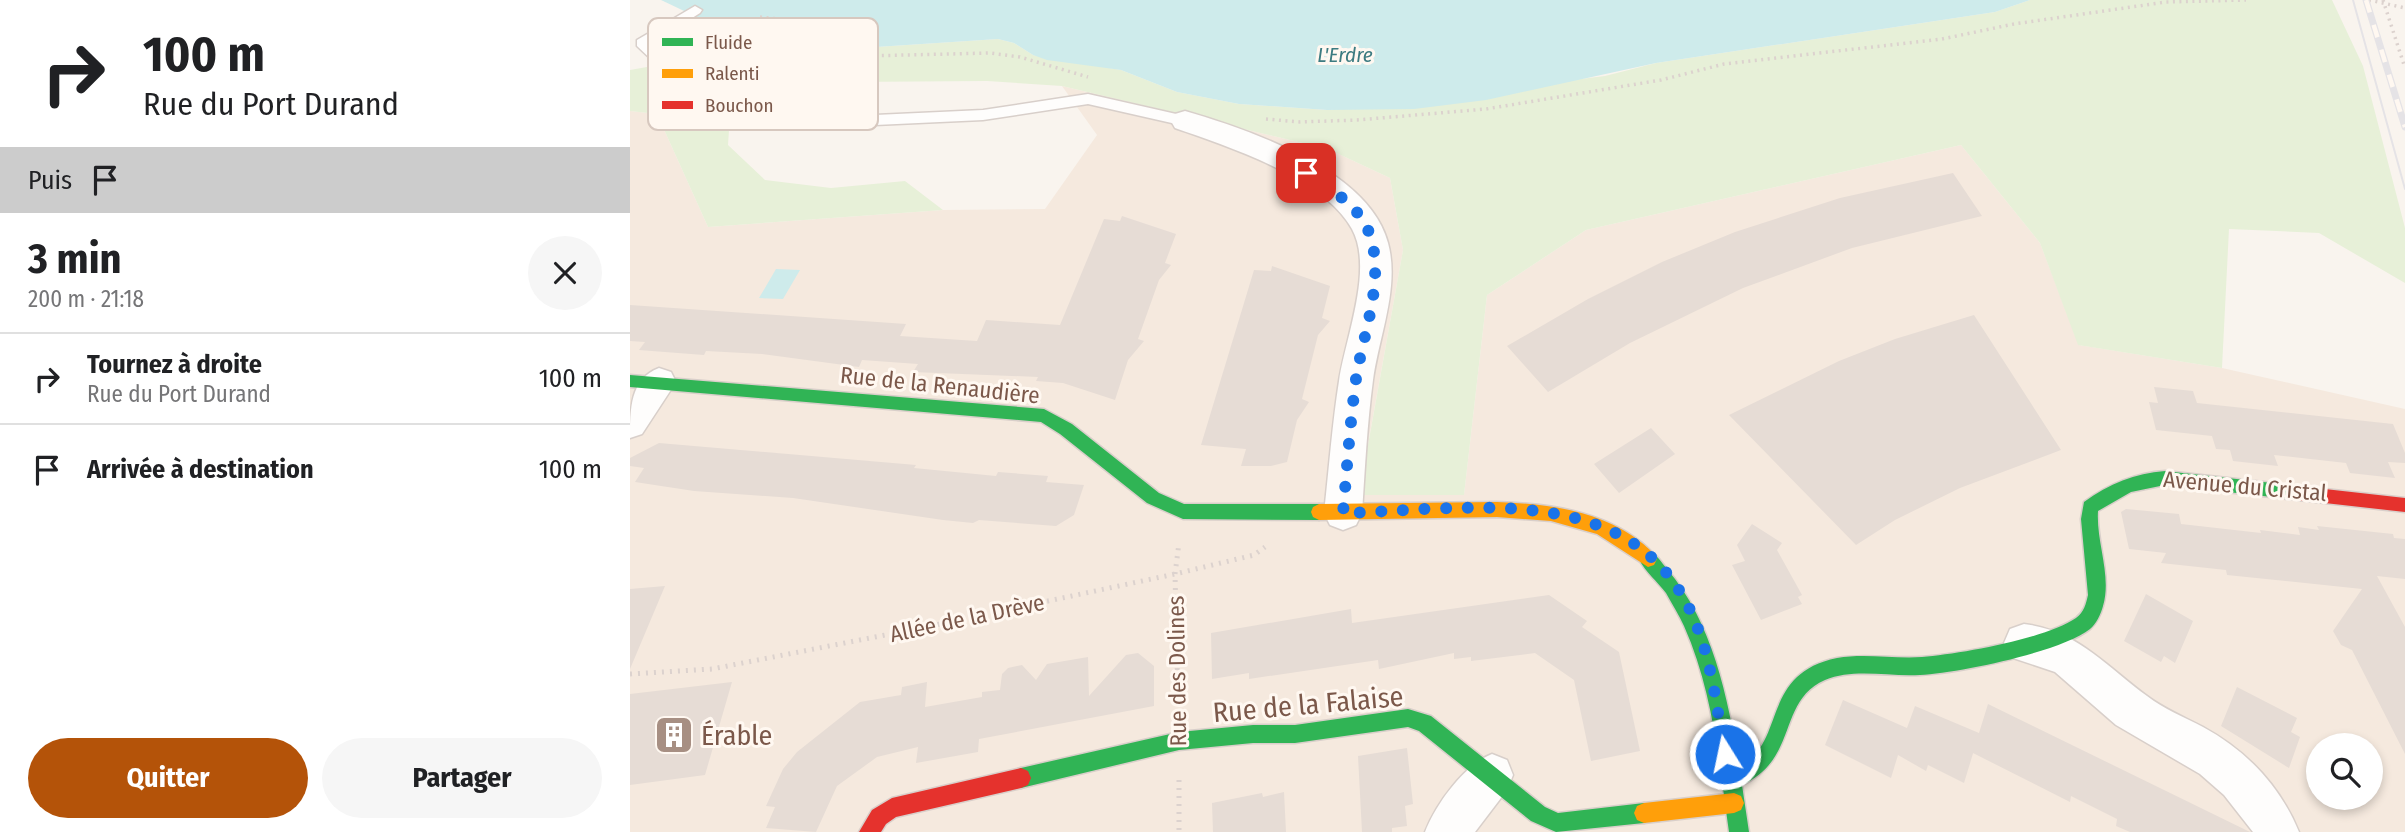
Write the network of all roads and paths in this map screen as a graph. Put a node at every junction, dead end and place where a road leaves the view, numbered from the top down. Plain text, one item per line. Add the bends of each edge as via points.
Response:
1 (2246, 0) edge
2 (2370, 0) edge
3 (2383, 0) edge
4 (2405, 8) edge
5 (695, 10) dead end
6 (760, 17) dead end
7 (682, 18) edge
8 (769, 18) edge
9 (648, 39) edge
10 (642, 43) junction
11 (648, 43) edge
12 (648, 49) edge
13 (878, 56) edge
14 (2405, 68) edge
15 (1096, 79) dead end
16 (1255, 118) dead end
17 (878, 120) edge
18 (1185, 121) joint
19 (644, 381) edge
20 (630, 423) edge
21 (2405, 505) edge
22 (1183, 511) junction
23 (1272, 513) junction
24 (1343, 513) junction
25 (1175, 574) junction
26 (2083, 624) junction
27 (2024, 643) junction
28 (2091, 673) junction
29 (630, 674) edge
30 (1179, 741) junction
31 (1492, 775) junction
32 (1730, 780) junction
33 (1734, 803) junction
34 (869, 832) edge
35 (1179, 832) edge
36 (1447, 832) edge
37 (1739, 832) edge
38 (2277, 832) edge

1 - 16 path via 2166,2 1942,39 1724,64 1661,80 1486,109 1357,120
2 - 4 path
3 - 14 path, bridge
5 - 7 lane
6 - 8 path
9 - 10 lane
10 - 11 path
10 - 12 lane
13 - 15 path via 990,53
17 - 18 lane via 983,116 1088,99
18 - 24 street via 1294,166 1328,186 1367,227 1374,280 1356,379
19 - 20 street
19 - 22 street, Rue de la Renaudière via 1044,416 1153,498
21 - 26 street, Avenue du Cristal via 2165,478 2136,481 2090,507 2087,519 2099,583 2095,605
22 - 23 street, Rue de la Renaudière
22 - 25 path, Rue des Dolines
23 - 24 street, Rue de la Renaudière
23 - 25 path, Allée de la Drève via 1266,546 1260,552
24 - 32 street, Rue de la Renaudière via 1552,510 1591,521 1623,537 1659,567 1694,619
25 - 29 path, Allée de la Drève via 712,669
25 - 30 path, Rue des Dolines
26 - 27 street
26 - 28 street, Avenue du Cristal via 2082,646
27 - 28 street via 2055,651
27 - 32 street via 1924,666 1828,668 1808,678 1795,692 1769,759 1749,777
28 - 38 street via 2131,710 2216,759 2255,797
30 - 31 street, Rue de la Falaise via 1295,734 1408,718 1424,723
30 - 34 street, Rue de la Falaise via 912,802 879,817
30 - 35 path, Rue des Dolines
31 - 33 street, Rue de la Falaise via 1538,814 1558,823
31 - 36 street
32 - 33 street, Rue de la Renaudière
33 - 37 street, Rue de la Renaudière

